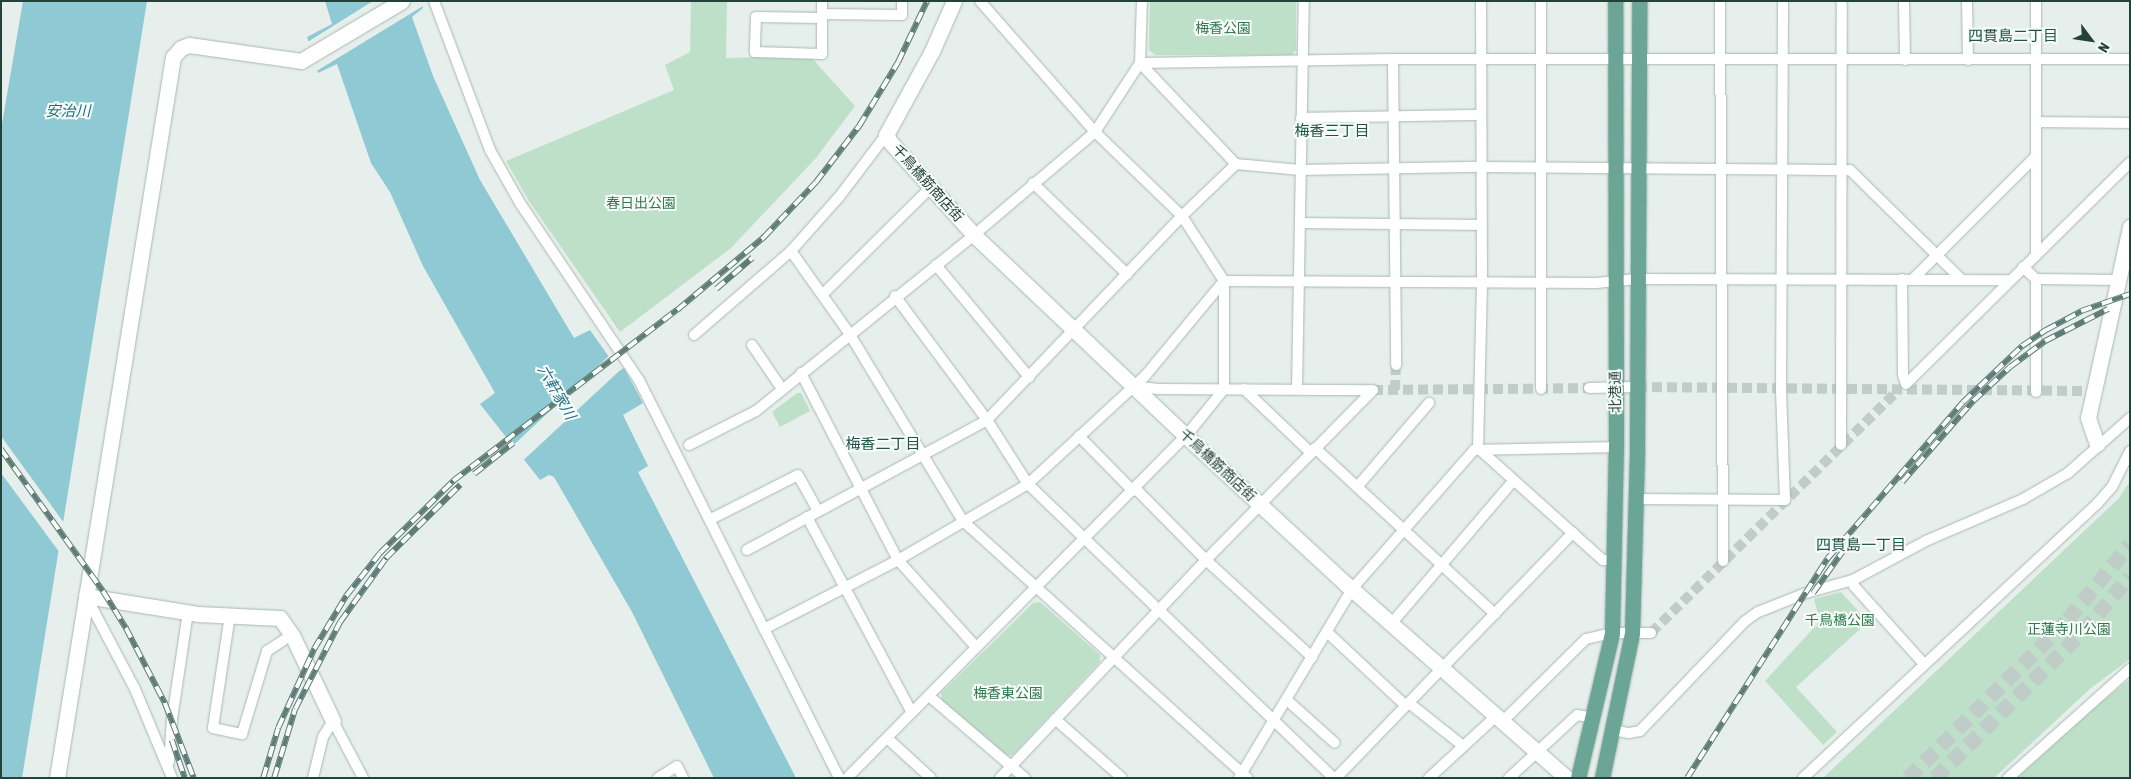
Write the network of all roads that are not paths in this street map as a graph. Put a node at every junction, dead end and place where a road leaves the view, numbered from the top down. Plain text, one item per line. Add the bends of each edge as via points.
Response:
1 (402, 1) edge
2 (434, 1) edge
3 (822, 1) edge
4 (902, 1) edge
5 (954, 1) edge
6 (980, 1) edge
7 (1142, 1) edge
8 (1304, 1) edge
9 (1481, 1) edge
10 (1541, 1) edge
11 (1615, 1) edge
12 (1639, 1) edge
13 (1720, 1) edge
14 (1783, 1) edge
15 (1842, 1) edge
16 (1904, 1) edge
17 (1967, 1) edge
18 (2036, 1) edge
19 (822, 16) junction
20 (1393, 59) junction
21 (1541, 59) junction
22 (2036, 59) junction
23 (2130, 59) edge
24 (1481, 60) junction
25 (1639, 60) junction
26 (1783, 60) junction
27 (1842, 60) junction
28 (1905, 60) junction
29 (1968, 60) junction
30 (1303, 61) junction
31 (1616, 61) junction
32 (1721, 61) junction
33 (1140, 63) junction
34 (1481, 115) junction
35 (1302, 118) junction
36 (1394, 118) junction
37 (2036, 122) junction
38 (2130, 123) edge
39 (1095, 132) junction
40 (886, 135) junction
41 (2036, 156) junction
42 (2130, 162) edge
43 (1236, 164) junction
44 (1481, 167) junction
45 (1540, 167) junction
46 (1613, 168) junction
47 (1300, 170) junction
48 (1396, 170) junction
49 (1636, 170) junction
50 (1722, 170) junction
51 (1783, 170) junction
52 (1842, 170) junction
53 (1034, 183) junction
54 (932, 187) junction
55 (1182, 216) junction
56 (1300, 223) junction
57 (1395, 224) junction
58 (1482, 225) junction
59 (2130, 227) edge
60 (974, 235) junction
61 (791, 252) junction
62 (1937, 255) junction
63 (2036, 255) junction
64 (936, 265) junction
65 (2024, 267) junction
66 (1127, 274) junction
67 (1637, 279) junction
68 (1721, 279) junction
69 (1783, 279) junction
70 (1842, 279) junction
71 (1908, 279) junction
72 (2036, 279) junction
73 (1962, 280) junction
74 (2010, 280) junction
75 (2118, 280) junction
76 (1224, 281) junction
77 (1299, 281) junction
78 (1395, 282) junction
79 (1482, 282) junction
80 (1542, 282) junction
81 (1614, 283) junction
82 (823, 294) junction
83 (895, 296) junction
84 (1075, 329) junction
85 (849, 333) junction
86 (694, 335) dead end
87 (752, 345) dead end
88 (1396, 365) tunnel mouth
89 (801, 373) junction
90 (1029, 377) junction
91 (1132, 386) junction
92 (1637, 387) junction
93 (1541, 388) dead end
94 (1589, 388) tunnel mouth
95 (1614, 388) junction
96 (782, 389) junction
97 (1224, 389) junction
98 (1244, 389) junction
99 (1296, 390) junction
100 (2036, 392) dead end
101 (1428, 403) dead end
102 (2130, 418) edge
103 (987, 420) junction
104 (1079, 436) junction
105 (1186, 436) junction
106 (2097, 444) junction
107 (689, 445) dead end
108 (1841, 445) dead end
109 (1616, 447) junction
110 (1478, 448) junction
111 (1313, 450) junction
112 (2130, 451) edge
113 (923, 455) junction
114 (1514, 480) junction
115 (1028, 484) junction
116 (860, 487) junction
117 (1357, 487) junction
118 (1134, 489) junction
119 (1636, 499) junction
120 (1722, 501) junction
121 (1260, 504) junction
122 (818, 511) junction
123 (807, 517) junction
124 (710, 519) junction
125 (963, 521) junction
126 (1404, 530) junction
127 (1573, 533) junction
128 (1086, 539) junction
129 (747, 550) dead end
130 (898, 560) junction
131 (1206, 560) junction
132 (1615, 560) junction
133 (1723, 561) dead end
134 (1441, 565) junction
135 (1853, 580) junction
136 (1036, 587) junction
137 (843, 588) junction
138 (1352, 589) junction
139 (86, 596) junction
140 (1158, 610) junction
141 (188, 612) junction
142 (1494, 614) junction
143 (230, 615) junction
144 (1391, 624) junction
145 (764, 629) junction
146 (1327, 632) junction
147 (1612, 633) junction
148 (1632, 633) junction
149 (1651, 633) tunnel mouth
150 (292, 634) junction
151 (976, 647) junction
152 (1114, 658) junction
153 (1312, 658) junction
154 (1924, 664) junction
155 (1442, 668) junction
156 (2130, 669) edge
157 (929, 696) junction
158 (1287, 700) junction
159 (1408, 704) junction
160 (912, 713) junction
161 (1594, 718) junction
162 (1055, 719) junction
163 (1499, 719) junction
164 (333, 721) junction
165 (1273, 721) junction
166 (1613, 730) junction
167 (887, 738) junction
168 (1335, 743) dead end
169 (1463, 746) junction
170 (1535, 753) junction
171 (169, 765) junction
172 (1011, 766) junction
173 (1243, 776) edge
174 (57, 778) edge
175 (167, 778) edge
176 (172, 778) edge
177 (313, 778) edge
178 (363, 778) edge
179 (658, 778) edge
180 (683, 778) edge
181 (839, 778) edge
182 (847, 778) edge
183 (931, 778) edge
184 (1000, 778) edge
185 (1025, 778) edge
186 (1122, 778) edge
187 (1335, 778) edge
188 (1429, 778) edge
189 (1509, 778) edge
190 (1567, 778) edge
191 (1578, 778) edge
192 (1602, 778) edge
193 (1802, 778) edge
194 (2008, 778) edge

1 - 139 street via 310,58 293,61 189,45 181,48 173,58
2 - 124 street via 477,120 502,173 639,380
3 - 19 street
4 - 19 street via 902,15
5 - 40 street via 932,52
6 - 39 street
7 - 33 street
8 - 30 street
9 - 24 street
10 - 21 street
11 - 31 main road, 北港通
12 - 25 main road, 北港通
13 - 32 street
14 - 26 street
15 - 27 street
16 - 28 street
17 - 29 street
18 - 22 street
19 - 19 street via 822,54 755,52 756,18
20 - 24 street
20 - 30 street
20 - 36 street
21 - 24 street
21 - 31 street
21 - 45 street
22 - 23 street
22 - 29 street
22 - 37 street
24 - 34 street
25 - 31 street
25 - 32 street
25 - 49 main road, 北港通
26 - 27 street
26 - 32 street
26 - 51 street
27 - 28 street
27 - 52 street
28 - 29 street
30 - 33 street
30 - 35 street
31 - 46 main road, 北港通
32 - 50 street
33 - 39 street
33 - 43 street
34 - 36 street
34 - 44 street
35 - 36 street
35 - 47 street
36 - 48 street
37 - 38 street
37 - 41 street
39 - 53 street
39 - 55 street
40 - 54 street, 千鳥橋筋商店街
40 - 61 street via 839,198
41 - 62 street
41 - 63 street
42 - 63 street
43 - 47 street
43 - 55 street
44 - 45 street
44 - 48 street
44 - 58 street
45 - 46 street
45 - 80 street
46 - 49 street
46 - 81 main road, 北港通
47 - 48 street
47 - 56 street
48 - 57 street
49 - 50 street
49 - 67 main road, 北港通
50 - 51 street
50 - 68 street
51 - 52 street
51 - 69 street
52 - 62 street via 1850,170
52 - 70 street
53 - 60 street
53 - 66 street
54 - 60 street, 千鳥橋筋商店街
54 - 82 street
55 - 66 street
55 - 76 street
56 - 57 street
56 - 77 street
57 - 58 street
57 - 78 street
58 - 79 street
59 - 75 street
60 - 64 street
60 - 84 street, 千鳥橋筋商店街
61 - 82 street
61 - 86 street
62 - 71 street
62 - 73 street
63 - 65 street
64 - 83 street
64 - 90 street
65 - 72 street
65 - 74 street
66 - 84 street
67 - 68 street
67 - 81 street
67 - 92 main road, 北港通
68 - 69 street
68 - 120 street
69 - 70 street
69 - 120 street via 1785,500
70 - 71 street
70 - 108 street
71 - 73 street
71 - 74 street via 1903,375 1906,384
72 - 75 street
72 - 100 street
73 - 74 street
75 - 106 street via 2088,418
76 - 77 street
76 - 91 street via 1145,376
76 - 97 street
77 - 78 street
77 - 99 street
78 - 79 street
78 - 88 street
79 - 80 street
79 - 110 street
80 - 81 street
80 - 93 street
81 - 95 main road, 北港通
82 - 85 street
83 - 85 street
83 - 103 street
84 - 90 street
84 - 91 street, 千鳥橋筋商店街
85 - 89 street
85 - 113 street
87 - 96 street
89 - 96 street
89 - 116 street
90 - 103 street
91 - 97 street
91 - 104 street
91 - 105 street, 千鳥橋筋商店街
92 - 95 street
92 - 119 main road, 北港通
94 - 95 street
95 - 109 main road, 北港通
96 - 107 street via 756,411
97 - 98 street
97 - 105 street
98 - 99 street
98 - 111 street
99 - 111 street via 1373,390
101 - 117 street
102 - 106 street
103 - 113 street
103 - 115 street
104 - 115 street
104 - 118 street
105 - 118 street
105 - 121 street, 千鳥橋筋商店街
106 - 135 street via 2068,473 2051,484 1928,540
109 - 110 street
109 - 132 main road, 北港通
110 - 114 street
110 - 126 street
111 - 117 street
111 - 121 street
112 - 154 street via 2112,487 2097,504
113 - 116 street
113 - 125 street
114 - 127 street
114 - 134 street
115 - 125 street
115 - 128 street
116 - 122 street
116 - 130 street
117 - 126 street
118 - 128 street
118 - 131 street
119 - 120 street
119 - 148 main road, 北港通
120 - 133 street
121 - 131 street
121 - 138 street, 千鳥橋筋商店街
122 - 123 street
122 - 124 street via 798,475
123 - 129 street
123 - 137 street
124 - 145 street
125 - 130 street
125 - 136 street
126 - 134 street
126 - 138 street
127 - 132 street via 1603,560
127 - 142 street
128 - 136 street
128 - 140 street
130 - 137 street
130 - 151 street
131 - 140 street
131 - 153 street
132 - 147 main road, 北港通
134 - 142 street
134 - 144 street
135 - 154 street via 1854,586
135 - 166 street via 1806,593 1758,612 1744,622 1640,731
136 - 151 street
136 - 152 street
137 - 145 street
137 - 160 street
138 - 144 street, 千鳥橋筋商店街
138 - 146 street
139 - 141 street
139 - 171 street via 135,689
139 - 174 street
140 - 152 street
140 - 165 street
141 - 143 street
141 - 171 street via 172,719
142 - 155 street
143 - 150 street via 280,618
143 - 150 street via 214,728 242,734 267,651
144 - 155 street, 千鳥橋筋商店街
145 - 181 street
146 - 153 street
146 - 159 street
147 - 148 street
147 - 161 main road, 北港通
147 - 163 street via 1586,639
148 - 149 street
148 - 166 main road, 北港通
150 - 164 street
151 - 157 street
152 - 162 street
152 - 173 street
153 - 158 street
154 - 193 street
155 - 159 street
155 - 163 street, 千鳥橋筋商店街
156 - 194 street
157 - 160 street
157 - 172 street
158 - 165 street
158 - 168 street
159 - 169 street
159 - 187 street
160 - 167 street
161 - 170 street via 1576,714
161 - 191 main road, 北港通
162 - 172 street
162 - 186 street
163 - 169 street
163 - 170 street, 千鳥橋筋商店街
164 - 177 street via 323,737
164 - 178 street
165 - 173 street
165 - 187 street
166 - 192 main road, 北港通
167 - 182 street
167 - 183 street
169 - 188 street
170 - 189 street
170 - 190 street, 千鳥橋筋商店街
171 - 175 street
171 - 176 street
172 - 184 street
172 - 185 street
179 - 180 street via 677,766

